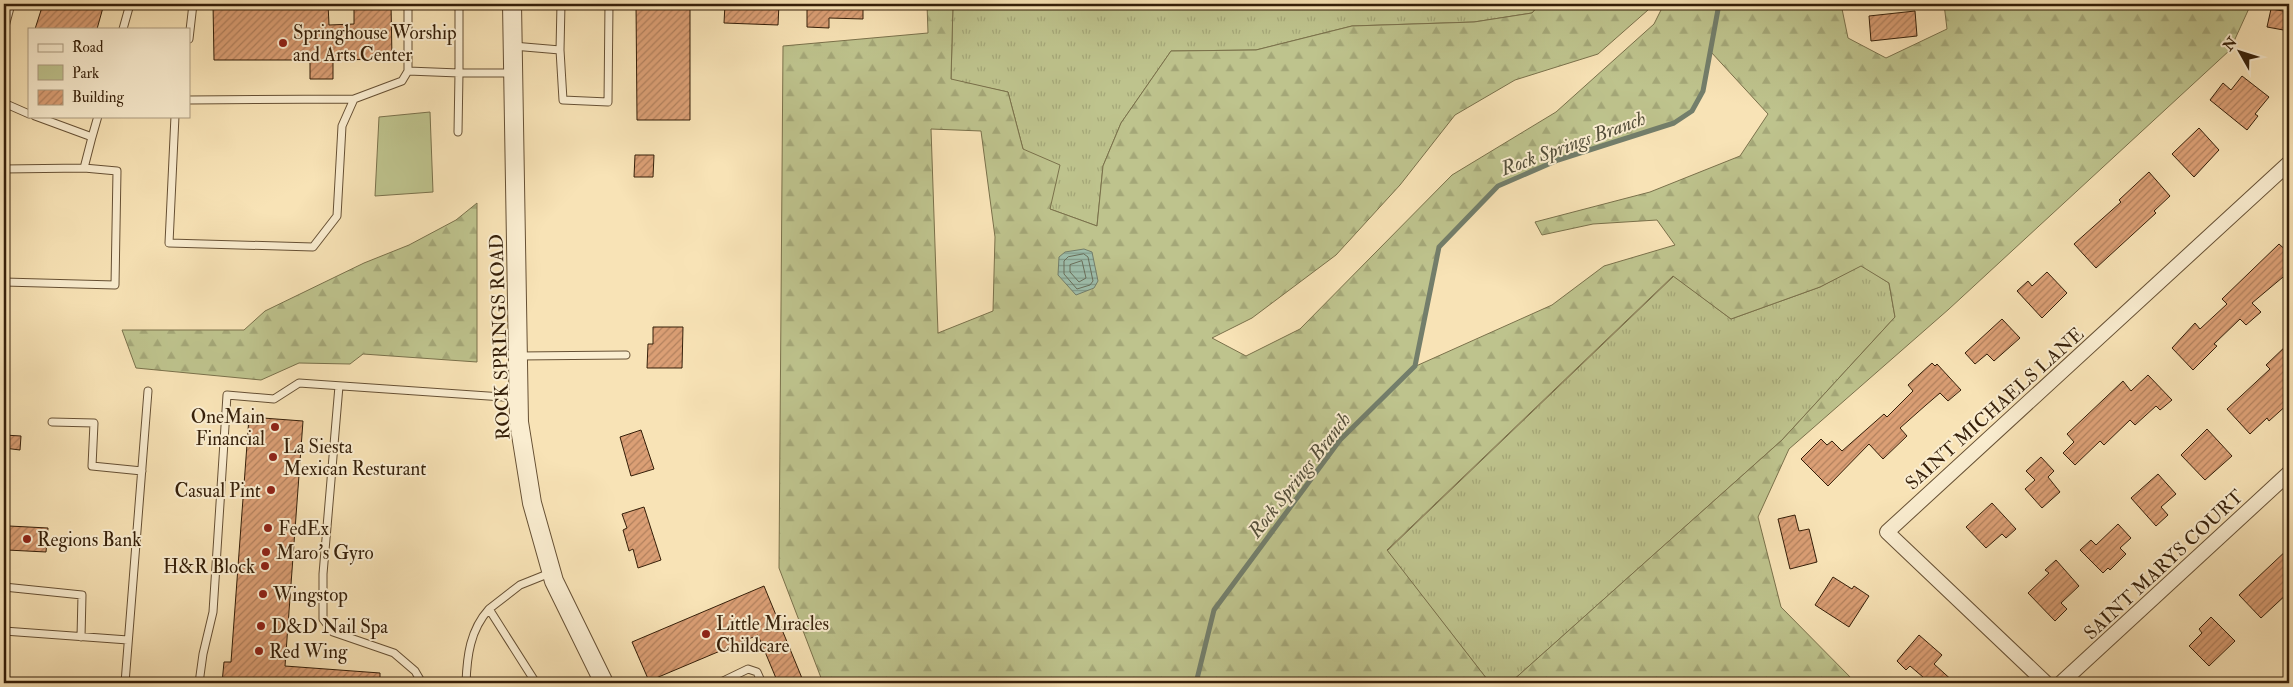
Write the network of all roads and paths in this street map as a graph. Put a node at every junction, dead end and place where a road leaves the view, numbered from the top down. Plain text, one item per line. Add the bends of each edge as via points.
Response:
1 (11, 4) edge
2 (130, 4) edge
3 (192, 4) edge
4 (408, 4) edge
5 (458, 4) edge
6 (512, 4) edge
7 (561, 4) edge
8 (609, 4) edge
9 (123, 28) edge
10 (190, 28) edge
11 (4, 30) edge
12 (513, 46) junction
13 (560, 50) junction
14 (408, 70) junction
15 (459, 73) junction
16 (514, 73) junction
17 (354, 99) junction
18 (190, 100) edge
19 (4, 103) edge
20 (28, 114) edge
21 (40, 118) edge
22 (97, 118) edge
23 (175, 118) edge
24 (458, 132) dead end
25 (92, 137) junction
26 (2289, 164) edge
27 (4, 168) edge
28 (84, 168) junction
29 (4, 282) edge
30 (626, 355) dead end
31 (519, 356) junction
32 (339, 386) junction
33 (148, 391) dead end
34 (519, 398) junction
35 (52, 422) dead end
36 (142, 471) junction
37 (2289, 473) edge
38 (552, 573) junction
39 (4, 587) edge
40 (489, 609) junction
41 (4, 631) edge
42 (81, 637) junction
43 (128, 640) junction
44 (125, 683) edge
45 (199, 683) edge
46 (422, 683) edge
47 (466, 683) edge
48 (536, 683) edge
49 (604, 683) edge
50 (719, 683) edge
51 (762, 683) edge
52 (2046, 683) edge
53 (2061, 683) edge

1 - 11 lane
2 - 9 lane
3 - 10 lane
4 - 14 lane
5 - 15 lane
6 - 12 street, ROCK SPRINGS ROAD
7 - 13 lane
8 - 13 lane via 608,102 563,100
12 - 13 lane
12 - 16 street, ROCK SPRINGS ROAD
14 - 15 lane
14 - 17 lane via 402,81
15 - 16 lane
15 - 24 lane
16 - 31 street, ROCK SPRINGS ROAD
17 - 18 lane
17 - 23 lane via 342,126 337,216 313,247 169,243
19 - 20 lane
21 - 25 lane
22 - 25 lane
25 - 28 lane
26 - 52 street, SAINT MICHAELS LANE via 1887,532
27 - 28 lane
28 - 29 lane via 117,171 115,285
30 - 31 lane
31 - 34 street, ROCK SPRINGS ROAD
32 - 34 lane
32 - 45 lane via 299,383 274,399 227,395 213,612
32 - 46 lane via 322,619 332,632 394,653 415,671
33 - 36 lane
34 - 38 street, ROCK SPRINGS ROAD via 519,422 532,503
35 - 36 lane via 94,423 92,466
36 - 43 lane
37 - 53 street, SAINT MARYS COURT
38 - 40 lane via 520,585
38 - 49 street, ROCK SPRINGS ROAD
39 - 42 lane via 82,595
40 - 47 lane via 482,616 470,643
40 - 48 lane
41 - 42 lane
42 - 43 lane
43 - 44 lane
50 - 51 lane via 748,669 757,672

